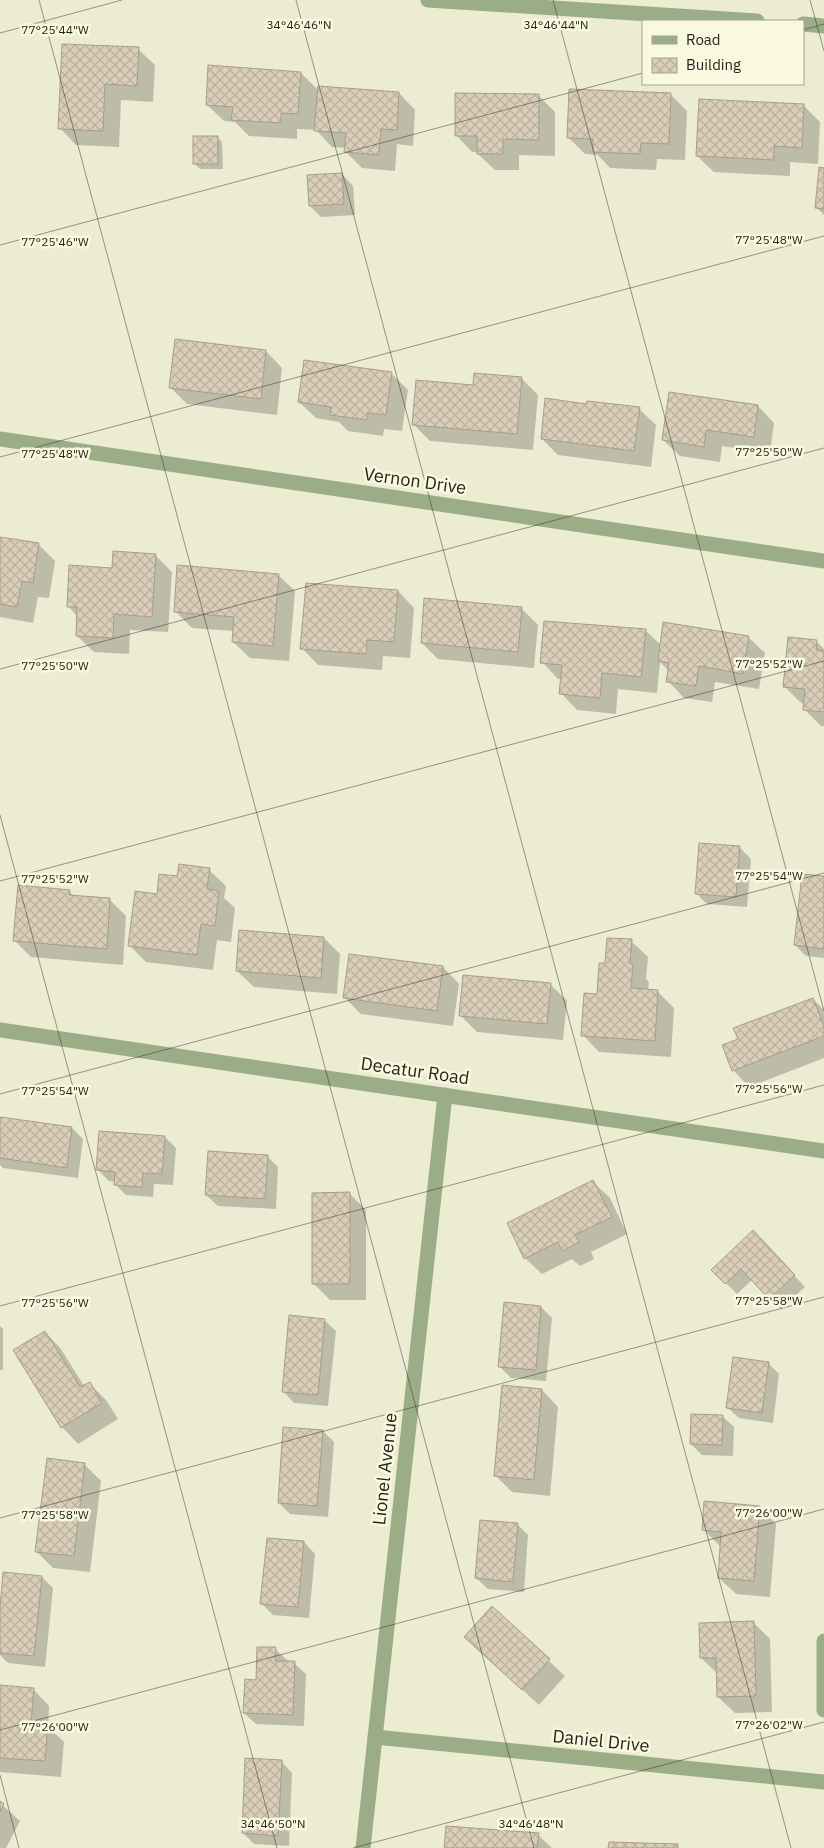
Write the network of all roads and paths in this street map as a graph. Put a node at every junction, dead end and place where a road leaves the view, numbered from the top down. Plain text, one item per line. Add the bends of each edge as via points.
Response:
1 (428, 0) edge
2 (741, 20) edge
3 (804, 24) edge
4 (824, 26) edge
5 (0, 438) edge
6 (824, 561) edge
7 (0, 1030) edge
8 (445, 1095) junction
9 (824, 1151) edge
10 (824, 1641) edge
11 (824, 1710) edge
12 (375, 1737) junction
13 (824, 1782) edge
14 (363, 1848) edge

1 - 2 street
3 - 4 street
5 - 6 street, Vernon Drive
7 - 8 street, Decatur Road
8 - 9 street, Decatur Road
8 - 12 street, Lionel Avenue
10 - 11 street
12 - 13 street, Daniel Drive
12 - 14 street, Lionel Avenue

